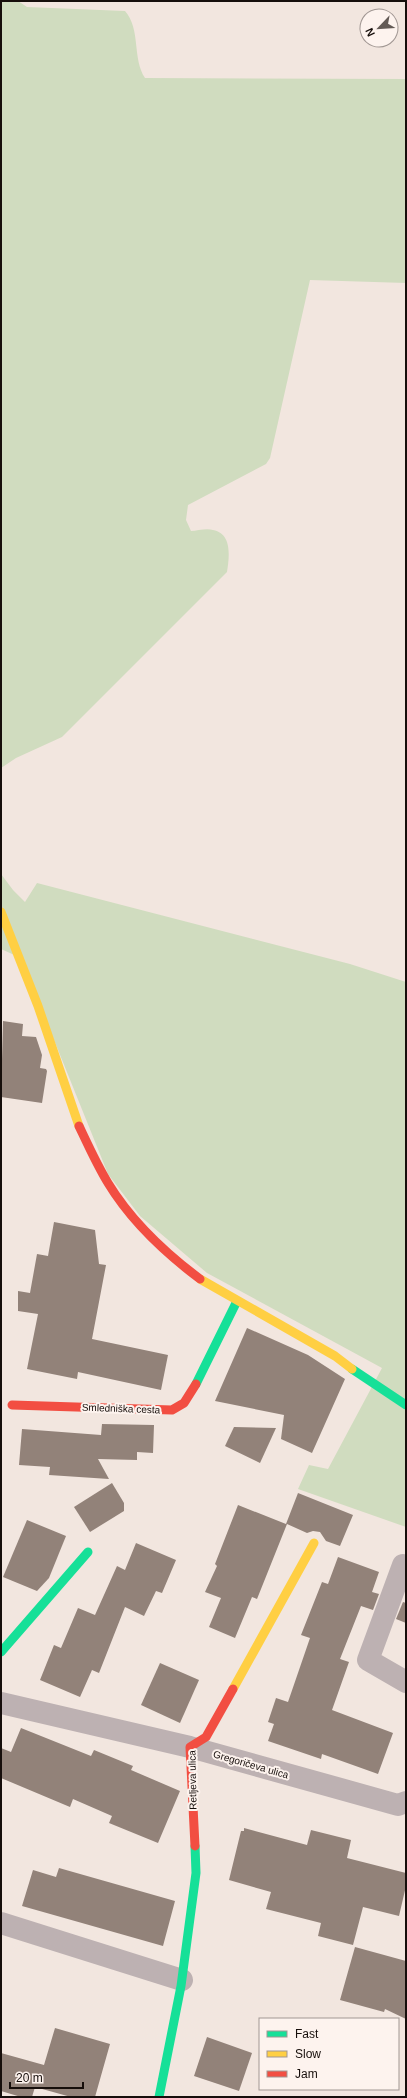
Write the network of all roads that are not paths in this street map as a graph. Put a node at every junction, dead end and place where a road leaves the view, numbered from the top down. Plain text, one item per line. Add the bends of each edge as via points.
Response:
1 (1, 912) edge
2 (8, 952) edge
3 (237, 1301) junction
4 (12, 1404) dead end
5 (406, 1406) edge
6 (314, 1543) dead end
7 (88, 1552) dead end
8 (403, 1564) dead end
9 (1, 1652) edge
10 (406, 1682) edge
11 (1, 1702) edge
12 (190, 1747) junction
13 (406, 1802) edge
14 (1, 1923) edge
15 (182, 1980) junction
16 (158, 2097) edge

1 - 2 street
2 - 3 street via 38,1006 79,1126 107,1182 126,1210 171,1257 206,1283
3 - 4 street, Smledniška cesta via 193,1391 184,1403 172,1410
3 - 5 street via 335,1356
6 - 12 street, Retljeva ulica via 206,1737
7 - 9 street
8 - 10 street via 368,1660
11 - 12 street, Gregoričeva ulica
12 - 13 street, Gregoričeva ulica via 398,1805
12 - 15 street, Retljeva ulica via 196,1873
14 - 15 street
15 - 16 street, Retljeva ulica

